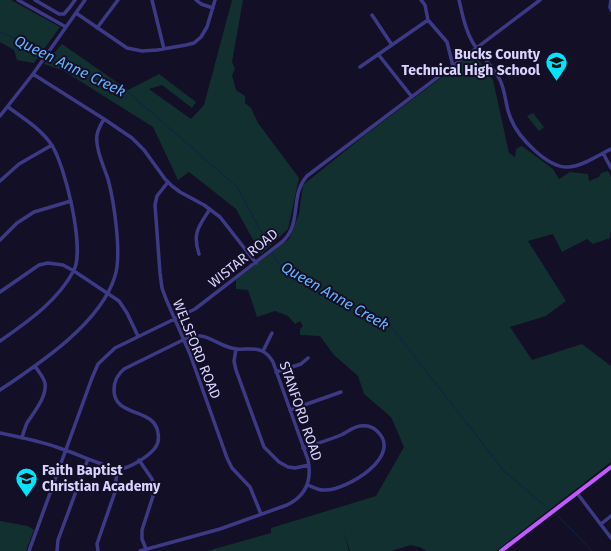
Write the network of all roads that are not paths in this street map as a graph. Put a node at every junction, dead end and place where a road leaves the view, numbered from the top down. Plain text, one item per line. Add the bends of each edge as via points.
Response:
1 (18, 0) edge
2 (35, 0) edge
3 (75, 0) edge
4 (85, 0) edge
5 (118, 0) edge
6 (152, 0) edge
7 (196, 0) edge
8 (215, 0) edge
9 (421, 0) edge
10 (459, 0) edge
11 (540, 0) edge
12 (610, 0) edge
13 (213, 8) junction
14 (610, 8) edge
15 (76, 13) junction
16 (372, 15) dead end
17 (428, 20) junction
18 (66, 27) junction
19 (97, 28) junction
20 (392, 44) junction
21 (476, 48) junction
22 (164, 49) junction
23 (378, 54) junction
24 (453, 66) junction
25 (360, 67) dead end
26 (33, 74) junction
27 (412, 97) junction
28 (8, 107) junction
29 (0, 116) edge
30 (104, 119) junction
31 (52, 145) junction
32 (611, 149) edge
33 (603, 153) junction
34 (611, 168) edge
35 (0, 181) edge
36 (168, 182) junction
37 (71, 201) junction
38 (210, 209) junction
39 (0, 240) edge
40 (199, 254) dead end
41 (256, 263) junction
42 (74, 271) junction
43 (0, 292) edge
44 (108, 293) junction
45 (175, 319) junction
46 (272, 333) dead end
47 (138, 336) junction
48 (184, 340) junction
49 (0, 341) edge
50 (236, 349) junction
51 (263, 351) junction
52 (308, 358) dead end
53 (35, 366) junction
54 (276, 372) junction
55 (0, 390) edge
56 (341, 392) dead end
57 (290, 410) junction
58 (0, 433) edge
59 (22, 438) junction
60 (303, 448) junction
61 (66, 450) junction
62 (88, 459) junction
63 (139, 460) junction
64 (309, 465) junction
65 (611, 467) edge
66 (118, 469) junction
67 (308, 485) junction
68 (577, 493) junction
69 (261, 514) junction
70 (611, 516) edge
71 (601, 524) junction
72 (611, 538) edge
73 (146, 549) junction
74 (29, 551) edge
75 (57, 551) edge
76 (98, 551) edge
77 (140, 551) edge
78 (501, 551) edge

1 - 18 street
2 - 3 street via 59,14 64,14
4 - 15 street
5 - 19 street
6 - 22 street
7 - 13 street
8 - 13 street
9 - 17 street via 425,5
10 - 21 street via 466,27
11 - 21 street, WISTAR ROAD
12 - 14 street
13 - 22 street via 206,31 196,42
15 - 18 street
15 - 19 street
16 - 20 street
17 - 20 street
17 - 24 street via 447,42
18 - 26 street
19 - 22 street via 133,50
20 - 23 street
21 - 24 street, WISTAR ROAD
21 - 33 street via 500,79 515,127 521,137 535,150 550,162 564,167 576,166
23 - 25 street
23 - 27 street
24 - 27 street, WISTAR ROAD
26 - 28 street
26 - 30 street
27 - 41 street, WISTAR ROAD via 304,180 298,192 294,222 286,239
28 - 29 street
28 - 31 street via 44,135
30 - 36 street via 136,142
30 - 44 street via 97,133 97,143 113,200 118,256 116,272
31 - 35 street via 20,164
31 - 37 street
32 - 33 street
33 - 34 street
36 - 38 street
36 - 45 street, WELSFORD ROAD via 157,196 155,205 162,288
37 - 39 street via 34,212
37 - 42 street via 77,250
38 - 40 street via 196,234
38 - 41 street via 224,222
41 - 45 street, WISTAR ROAD via 202,304
42 - 43 street via 58,264 44,263
42 - 44 street
42 - 49 street via 46,306
44 - 47 street via 121,303
44 - 53 street via 92,315 68,340
45 - 47 street, WISTAR ROAD
45 - 48 street, WELSFORD ROAD
46 - 51 street
47 - 61 street, WISTAR ROAD via 115,348 98,364
48 - 50 street, STANFORD ROAD via 192,336 202,336
48 - 63 street, STANFORD ROAD via 126,367 118,376 114,388 116,400 126,409 149,418 158,429 156,446
48 - 69 street, WELSFORD ROAD via 227,458 232,468 250,487
50 - 51 street, STANFORD ROAD
50 - 64 street via 234,364 262,445 288,467
51 - 54 street, STANFORD ROAD via 270,357
52 - 54 street via 301,364
53 - 55 street
53 - 59 street via 45,383 44,391 26,424
54 - 57 street, STANFORD ROAD
56 - 57 street
57 - 60 street, STANFORD ROAD
58 - 59 street
59 - 61 street
60 - 64 street, STANFORD ROAD
60 - 67 street via 362,426 376,430 384,443 381,458 357,479 329,490
61 - 62 street
61 - 74 street, WISTAR ROAD
62 - 66 street
62 - 75 street via 58,540
63 - 66 street, STANFORD ROAD via 126,468
63 - 73 street via 155,486 142,530
64 - 67 street, STANFORD ROAD
65 - 68 main road
66 - 76 street via 115,492 97,544
67 - 69 street via 292,503
68 - 71 street
68 - 78 main road
69 - 73 street via 220,529
70 - 71 street
71 - 72 street
73 - 77 street

